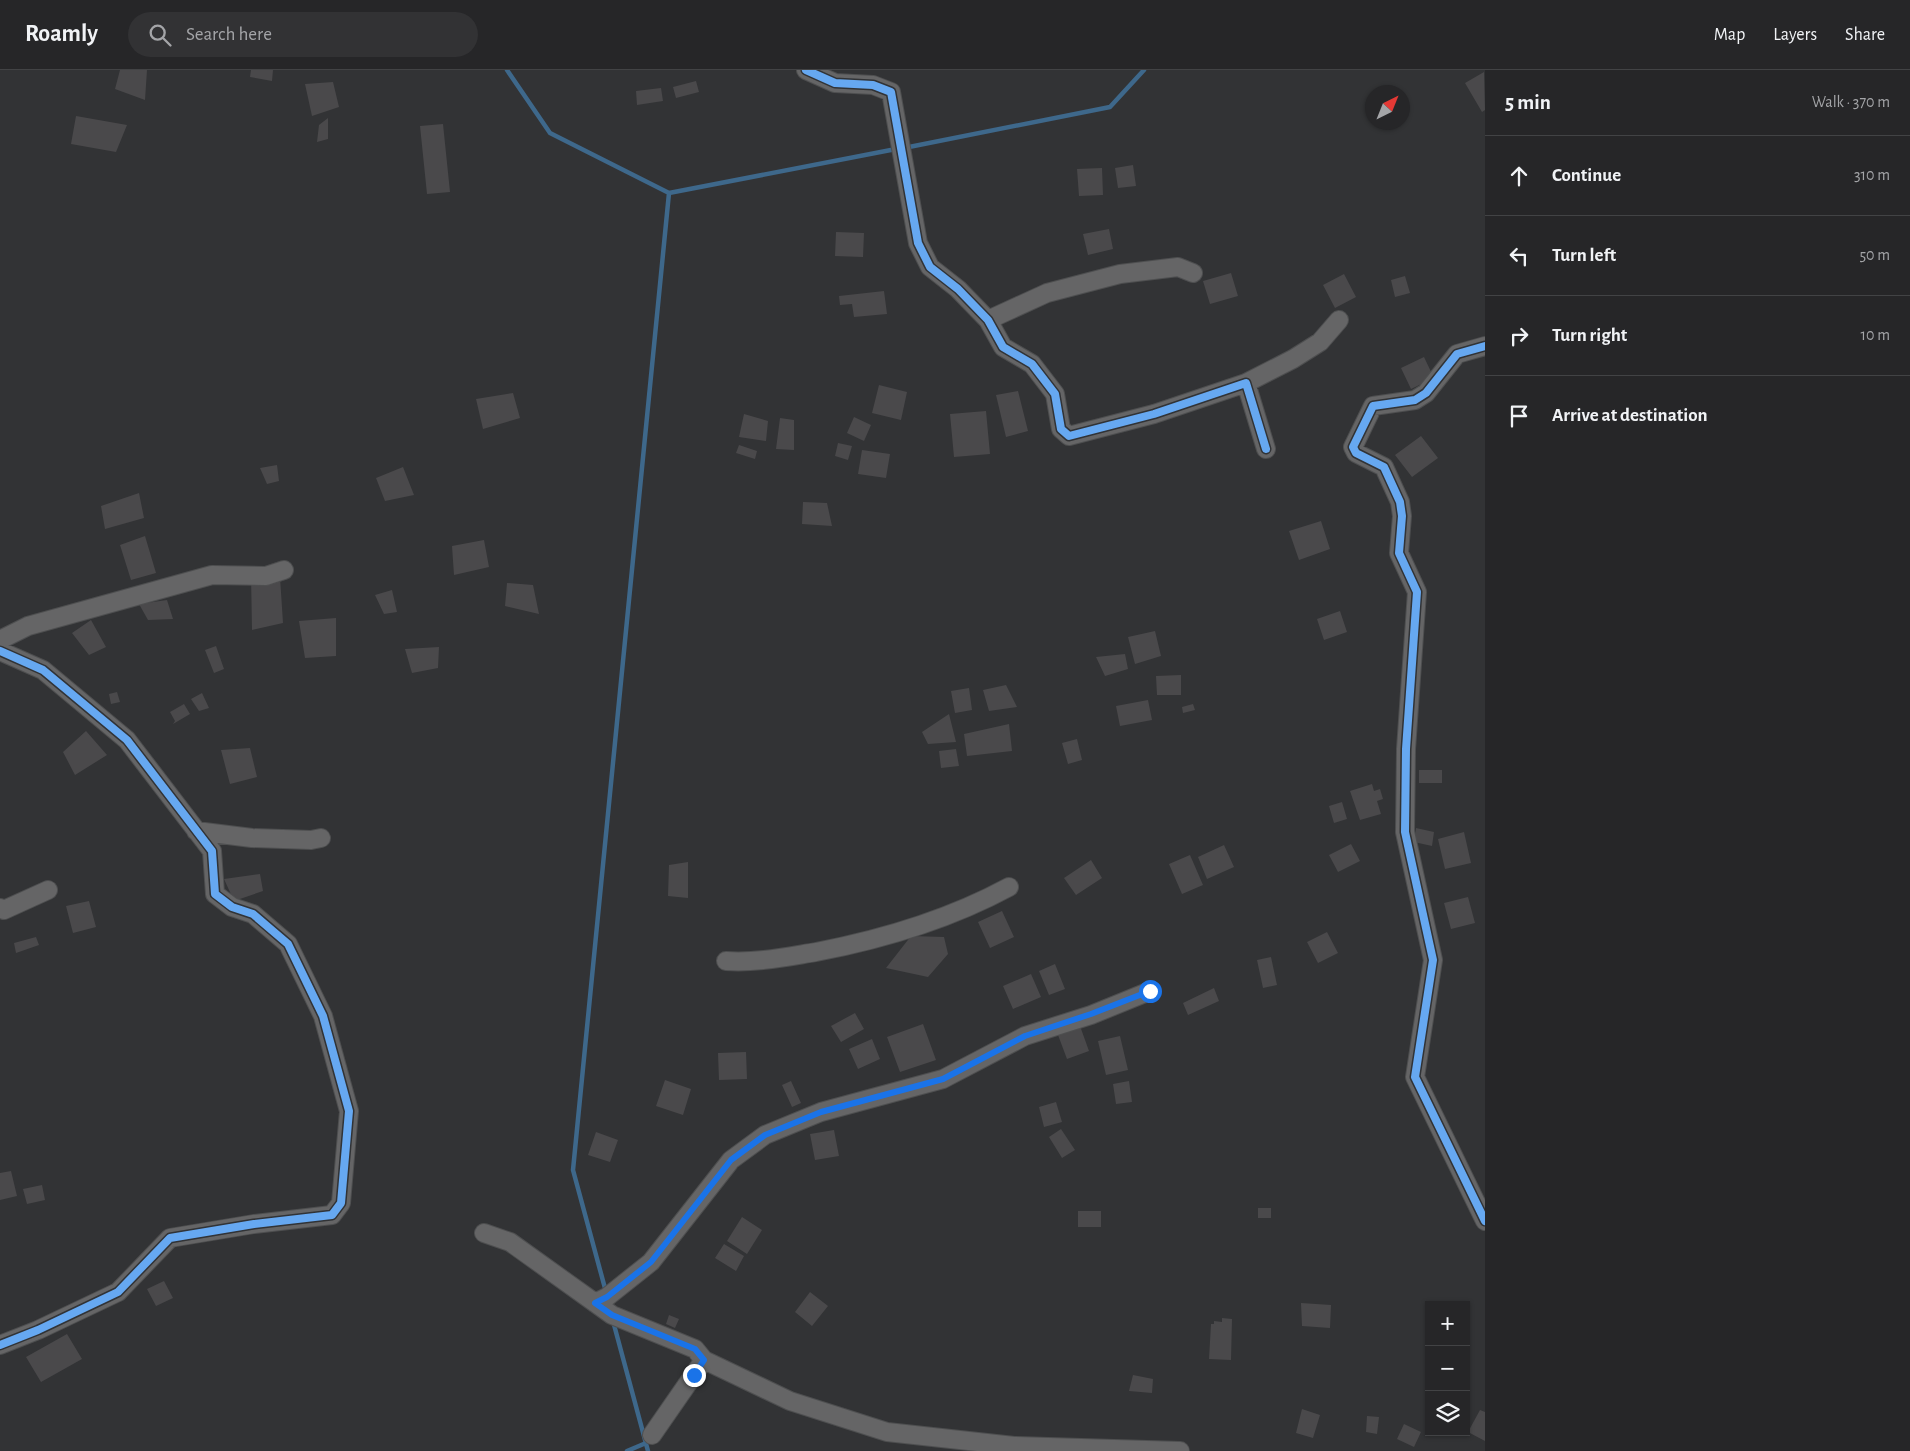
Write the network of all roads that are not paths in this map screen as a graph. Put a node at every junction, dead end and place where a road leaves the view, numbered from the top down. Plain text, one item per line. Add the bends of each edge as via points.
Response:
1 (806, 70) edge
2 (1193, 273) dead end
3 (988, 320) junction
4 (1339, 320) dead end
5 (1485, 346) edge
6 (1246, 383) junction
7 (1266, 449) dead end
8 (284, 570) dead end
9 (0, 640) edge
10 (0, 651) edge
11 (196, 830) junction
12 (321, 838) dead end
13 (1009, 887) dead end
14 (48, 890) dead end
15 (0, 908) edge
16 (726, 960) dead end
17 (1150, 991) dead end
18 (1485, 1220) edge
19 (484, 1233) dead end
20 (595, 1303) junction
21 (0, 1345) edge
22 (704, 1360) junction
23 (652, 1435) dead end
24 (1087, 1449) edge
25 (1180, 1451) edge

1 - 3 street via 835,83 873,85 890,92 918,243 930,267 958,289
2 - 3 street via 1178,267 1120,274 1047,293
3 - 6 street via 1003,347 1032,364 1056,394 1061,429 1069,436 1154,414
4 - 6 street via 1320,342
5 - 18 street via 1457,354 1426,393 1415,400 1374,406 1353,446 1356,453 1384,467 1400,502 1399,554 1417,592 1406,749 1405,832 1432,960 1415,1076
6 - 7 street
8 - 9 street via 266,576 212,575 28,626
10 - 11 street via 43,670 127,740
11 - 12 street via 252,838
11 - 21 street via 212,851 215,894 232,908 253,914 288,944 323,1016 349,1112 341,1203 332,1215 170,1238 118,1292
13 - 16 street via 974,906 871,941 774,960
14 - 15 street via 4,910
17 - 20 street via 1025,1036 943,1079 821,1112 765,1135 731,1160 651,1262
19 - 20 street via 510,1242
20 - 22 street via 612,1315 695,1349
22 - 23 street
22 - 24 street via 790,1401 887,1432 1014,1446
24 - 25 street

